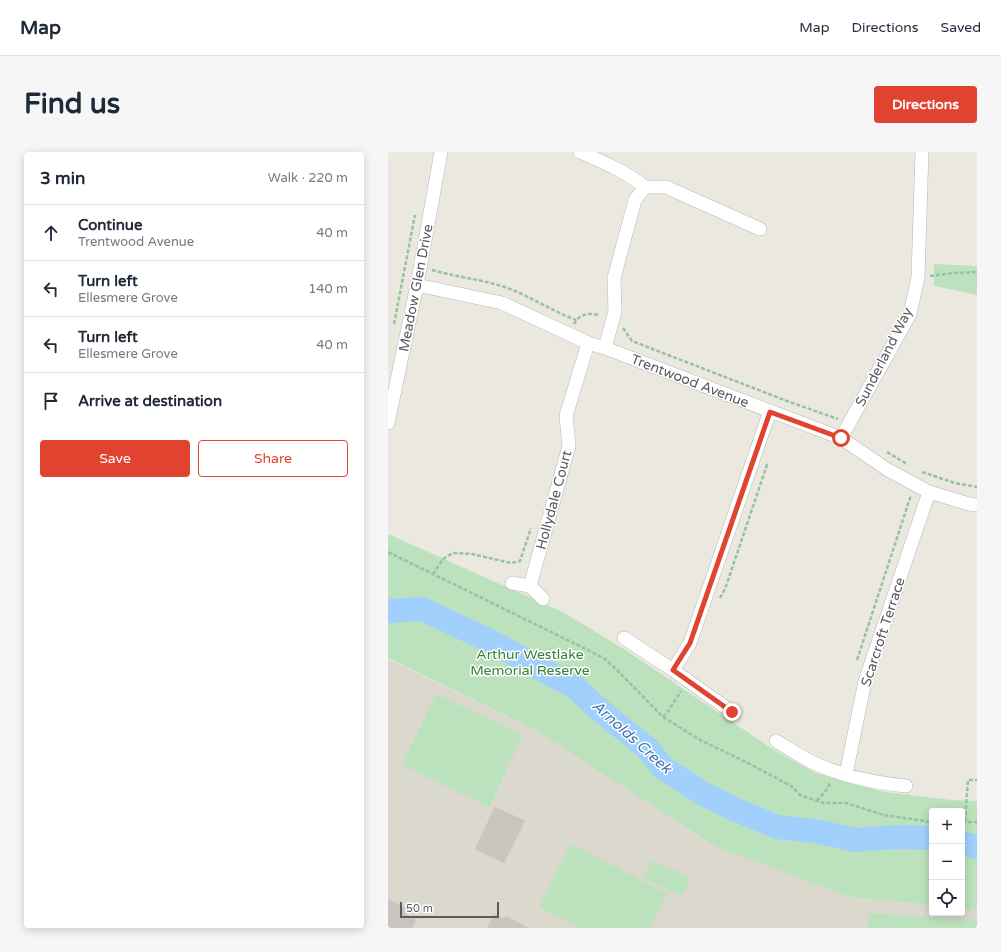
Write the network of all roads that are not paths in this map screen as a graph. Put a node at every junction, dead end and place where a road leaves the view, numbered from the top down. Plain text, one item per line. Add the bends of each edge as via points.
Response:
1 (441, 152) edge
2 (580, 152) edge
3 (922, 152) edge
4 (645, 187) junction
5 (760, 229) dead end
6 (417, 285) junction
7 (588, 343) junction
8 (605, 348) junction
9 (770, 412) junction
10 (388, 423) edge
11 (841, 438) junction
12 (929, 492) junction
13 (977, 505) edge
14 (512, 583) dead end
15 (530, 586) junction
16 (543, 599) dead end
17 (624, 638) dead end
18 (673, 670) junction
19 (732, 712) dead end
20 (776, 741) dead end
21 (846, 774) junction
22 (906, 786) dead end

1 - 6 street, Meadow Glen Drive
2 - 4 street via 620,169
3 - 11 street, Sunderland Way via 918,276 910,314 843,422
4 - 5 street via 666,187
4 - 8 street via 635,200 614,278 615,311
6 - 7 street, Trentwood Avenue via 502,304
6 - 10 street, Meadow Glen Drive
7 - 8 street, Trentwood Avenue
7 - 15 street, Hollydale Court via 566,416 569,446
8 - 9 street, Trentwood Avenue
9 - 11 street, Trentwood Avenue
9 - 18 street via 690,643
11 - 12 street, Trentwood Avenue via 888,470
12 - 13 street, Trentwood Avenue
12 - 21 street, Scarcroft Terrace via 865,681
14 - 15 street
15 - 16 street
17 - 18 street
18 - 19 street
20 - 21 street via 813,763
21 - 22 street

